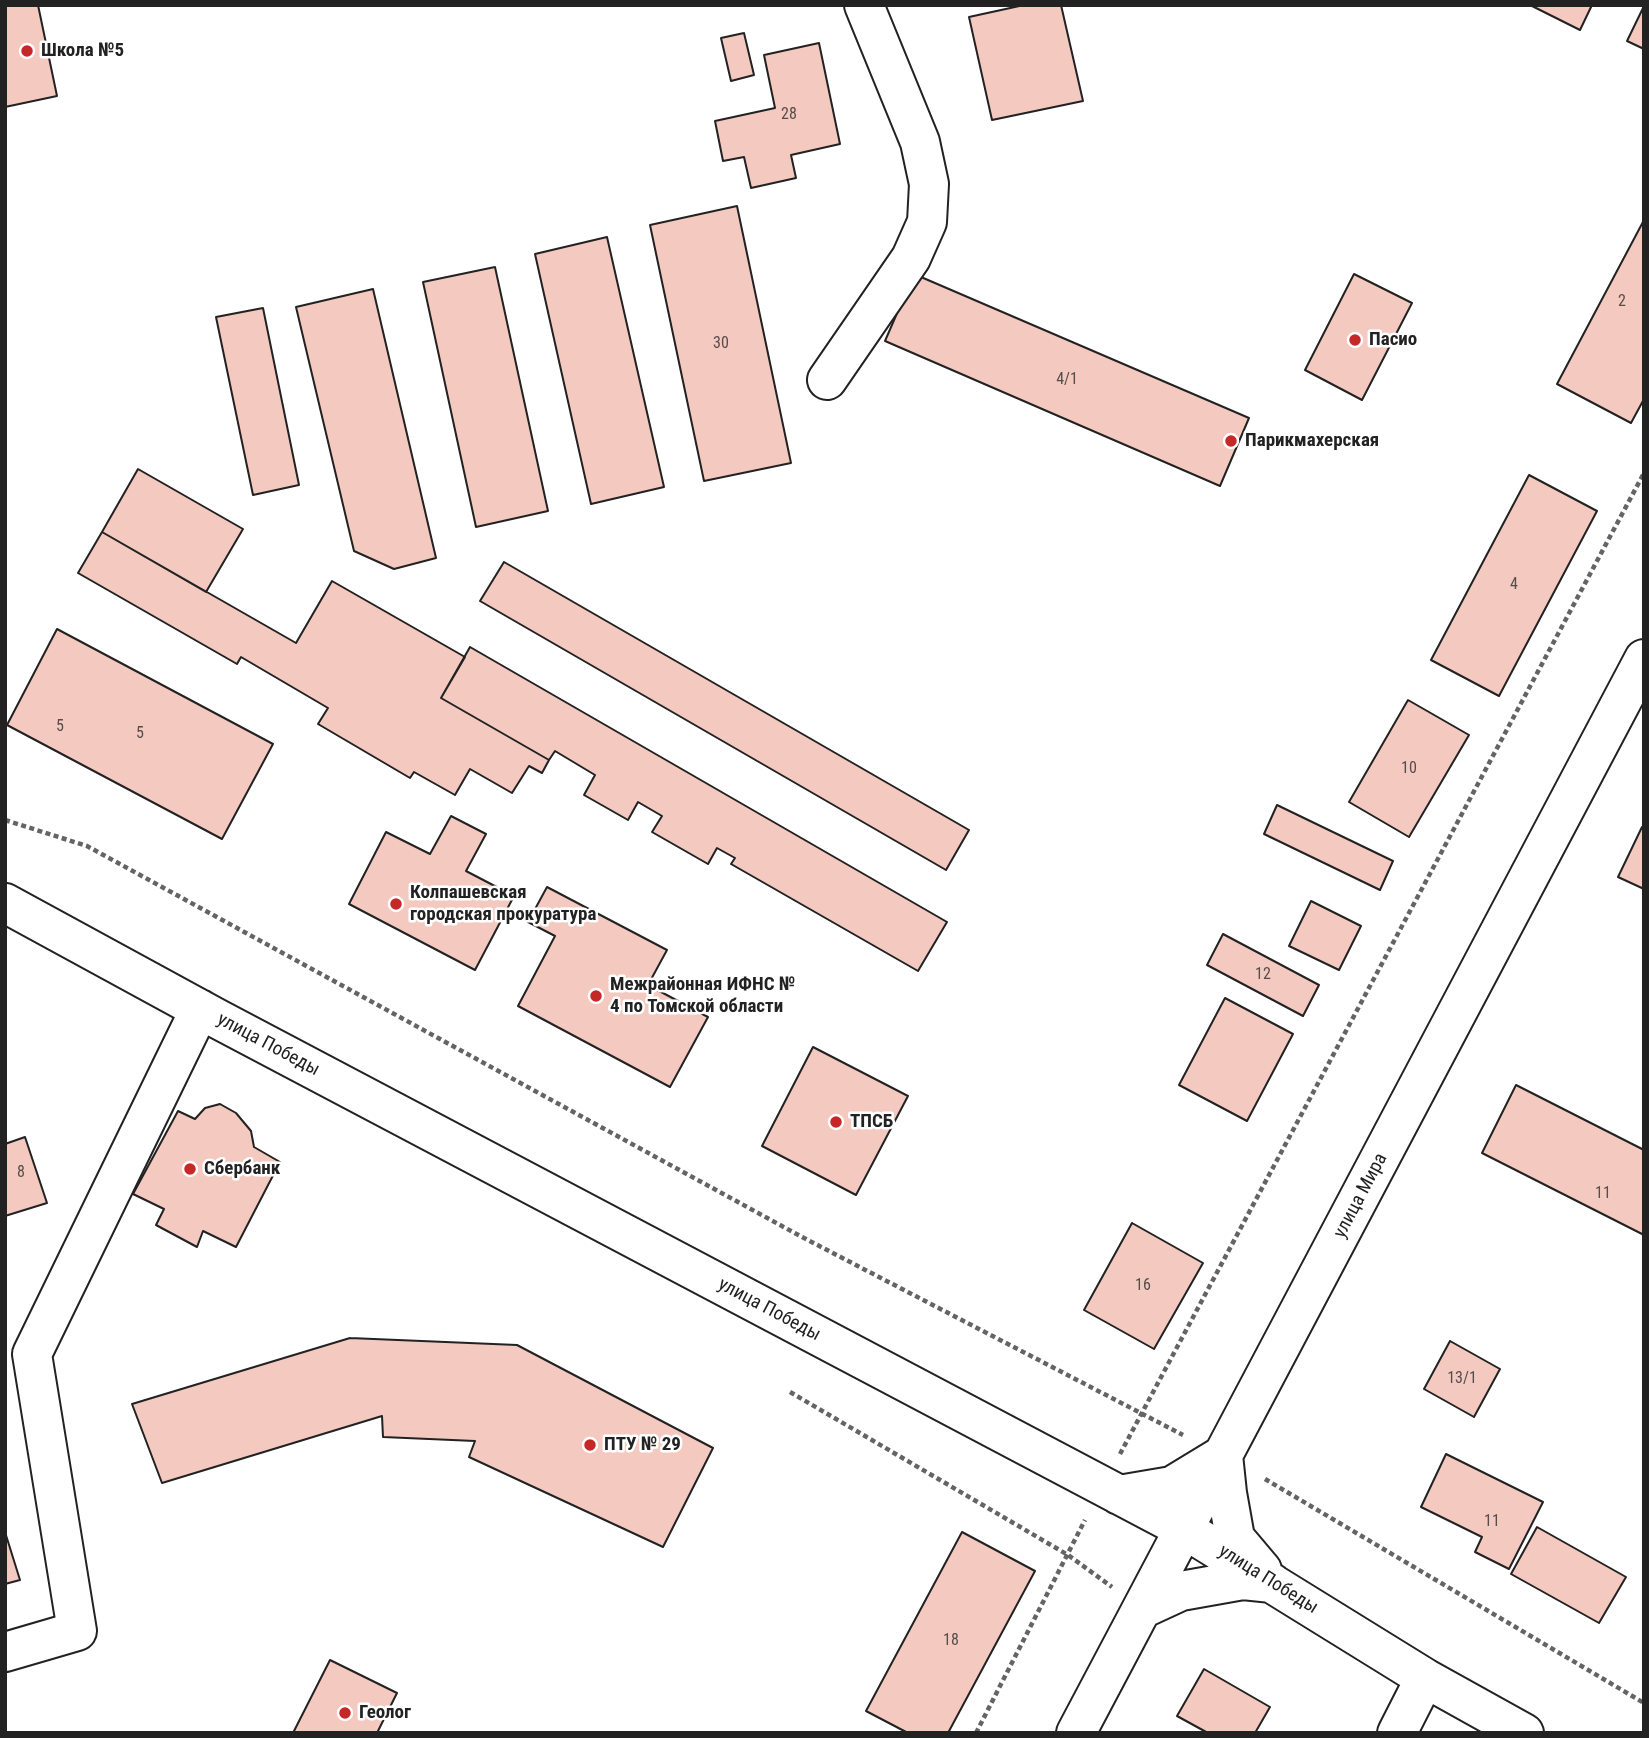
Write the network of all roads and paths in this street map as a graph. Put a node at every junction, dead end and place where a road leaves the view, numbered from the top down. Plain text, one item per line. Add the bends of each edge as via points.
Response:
1 (864, 5) edge
2 (827, 380) dead end
3 (1644, 472) edge
4 (1644, 659) edge
5 (5, 820) edge
6 (5, 903) edge
7 (200, 1009) junction
8 (19, 1356) edge
9 (790, 1392) dead end
10 (1141, 1413) junction
11 (1223, 1455) junction
12 (1124, 1497) junction
13 (1184, 1529) junction
14 (1068, 1555) junction
15 (1272, 1583) junction
16 (1146, 1601) junction
17 (5, 1652) edge
18 (1425, 1678) junction
19 (1644, 1703) edge
20 (976, 1733) edge
21 (1076, 1733) edge
22 (1397, 1733) edge
23 (1524, 1733) edge

1 - 2 street via 920,142 929,184 927,222 911,258
3 - 10 path
4 - 11 street, улица Мира
5 - 10 path via 87,846 802,1237
6 - 7 street, улица Победы
7 - 8 street
7 - 12 street, улица Победы
8 - 17 street via 78,1631
9 - 14 path
10 - 11 path
10 - 12 path
11 - 12 street via 1172,1486
11 - 13 street, улица Мира
11 - 15 street via 1235,1538
11 - 19 path
12 - 13 street, улица Победы
12 - 14 path
12 - 16 street via 1158,1539
13 - 15 street, улица Победы
13 - 16 street, улица Мира
14 - 16 path
14 - 20 path
15 - 16 street via 1243,1580
15 - 18 street, улица Победы
16 - 21 street, улица Мира
18 - 22 street
18 - 23 street, улица Победы

